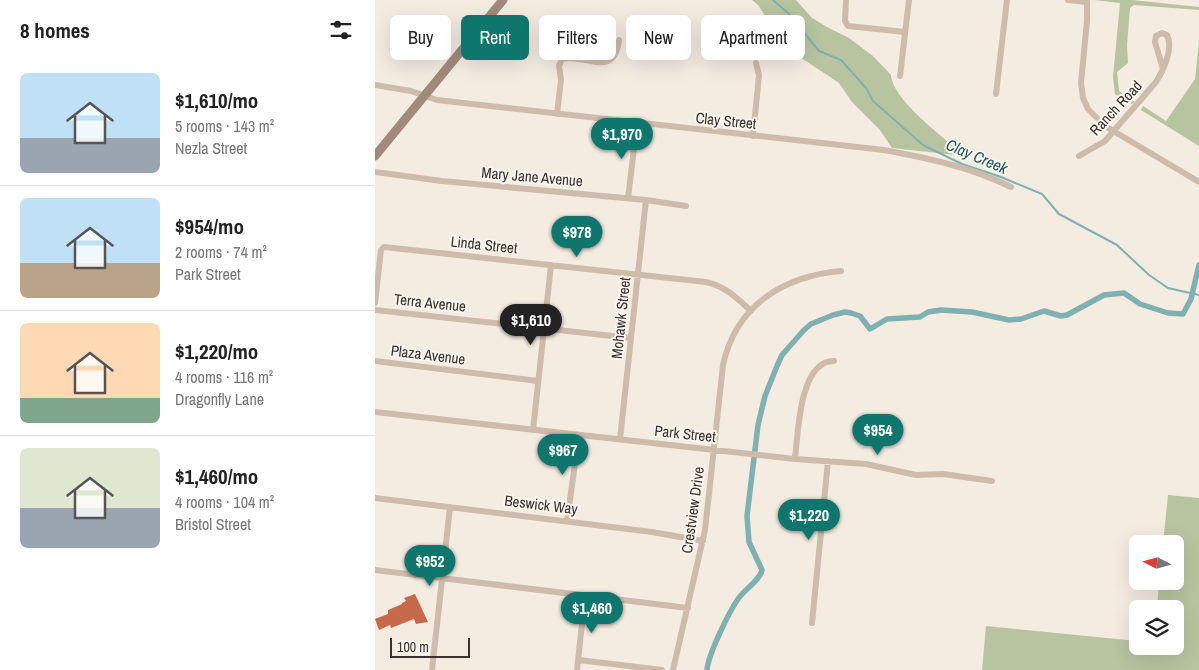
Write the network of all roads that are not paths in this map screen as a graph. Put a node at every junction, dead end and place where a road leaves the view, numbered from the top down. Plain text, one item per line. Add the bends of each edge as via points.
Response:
1 (503, 0) edge
2 (846, 0) edge
3 (909, 0) edge
4 (1007, 0) edge
5 (1068, 0) edge
6 (1087, 1) edge
7 (905, 32) junction
8 (619, 40) dead end
9 (756, 63) dead end
10 (1163, 68) junction
11 (901, 76) dead end
12 (375, 85) edge
13 (996, 94) dead end
14 (424, 95) junction
15 (557, 114) junction
16 (637, 124) junction
17 (1114, 131) junction
18 (753, 136) junction
19 (375, 156) edge
20 (1079, 156) dead end
21 (375, 172) edge
22 (1199, 182) edge
23 (1011, 187) dead end
24 (628, 198) junction
25 (646, 200) junction
26 (686, 206) dead end
27 (551, 265) junction
28 (841, 271) dead end
29 (638, 275) junction
30 (375, 302) edge
31 (375, 310) edge
32 (751, 311) junction
33 (544, 328) junction
34 (631, 338) junction
35 (375, 361) edge
36 (834, 361) dead end
37 (538, 380) junction
38 (375, 412) edge
39 (533, 430) junction
40 (579, 435) junction
41 (620, 439) junction
42 (713, 450) junction
43 (795, 459) junction
44 (828, 461) junction
45 (992, 481) dead end
46 (375, 498) edge
47 (450, 506) junction
48 (567, 521) junction
49 (703, 541) junction
50 (375, 570) edge
51 (441, 578) junction
52 (585, 596) junction
53 (688, 608) junction
54 (812, 623) dead end
55 (579, 660) junction
56 (432, 670) edge
57 (577, 670) edge
58 (662, 670) edge
59 (673, 670) edge

1 - 14 main road
2 - 7 street via 845,21 848,26
3 - 7 street
4 - 13 street
5 - 6 street
6 - 17 street via 1082,91 1093,116
7 - 11 street
8 - 15 street via 615,56 607,63 563,59 559,66 561,80
9 - 18 street via 759,75
10 - 10 street, Ranch Road via 1169,40 1161,33 1155,42
10 - 17 street, Ranch Road via 1156,82
12 - 14 street, Clay Street
14 - 15 street, Clay Street via 437,100
14 - 19 main road
15 - 16 street, Clay Street
16 - 18 street, Clay Street
16 - 24 street
17 - 20 street, Ranch Road
17 - 22 street
18 - 23 street, Clay Street via 883,150 937,160
21 - 24 street, Mary Jane Avenue
24 - 25 street, Mary Jane Avenue
25 - 26 street, Mary Jane Avenue
25 - 29 street, Mohawk Street
27 - 29 street, Linda Street
27 - 30 street, Linda Street via 384,247
27 - 33 street
28 - 32 street, Crestview Drive via 813,274 789,282 767,295
29 - 32 street, Linda Street via 715,284
29 - 34 street, Mohawk Street
31 - 33 street, Terra Avenue
32 - 42 street, Crestview Drive via 734,333 725,356
33 - 34 street, Terra Avenue
33 - 37 street
34 - 41 street, Mohawk Street
35 - 37 street, Plaza Avenue
36 - 43 street via 819,366 805,386
37 - 39 street
38 - 39 street, Park Street
39 - 40 street, Park Street
40 - 41 street, Park Street
40 - 48 street
41 - 42 street, Park Street
42 - 43 street, Park Street
42 - 49 street, Crestview Drive
43 - 44 street, Park Street
44 - 45 street, Park Street via 866,464 916,475 943,474
44 - 54 street
46 - 47 street, Beswick Way
47 - 48 street, Beswick Way
47 - 51 street
48 - 49 street, Beswick Way
49 - 53 street, Crestview Drive
50 - 51 street
51 - 52 street
51 - 56 street
52 - 53 street
52 - 55 street
53 - 59 street, Crestview Drive
55 - 57 street
55 - 58 street

